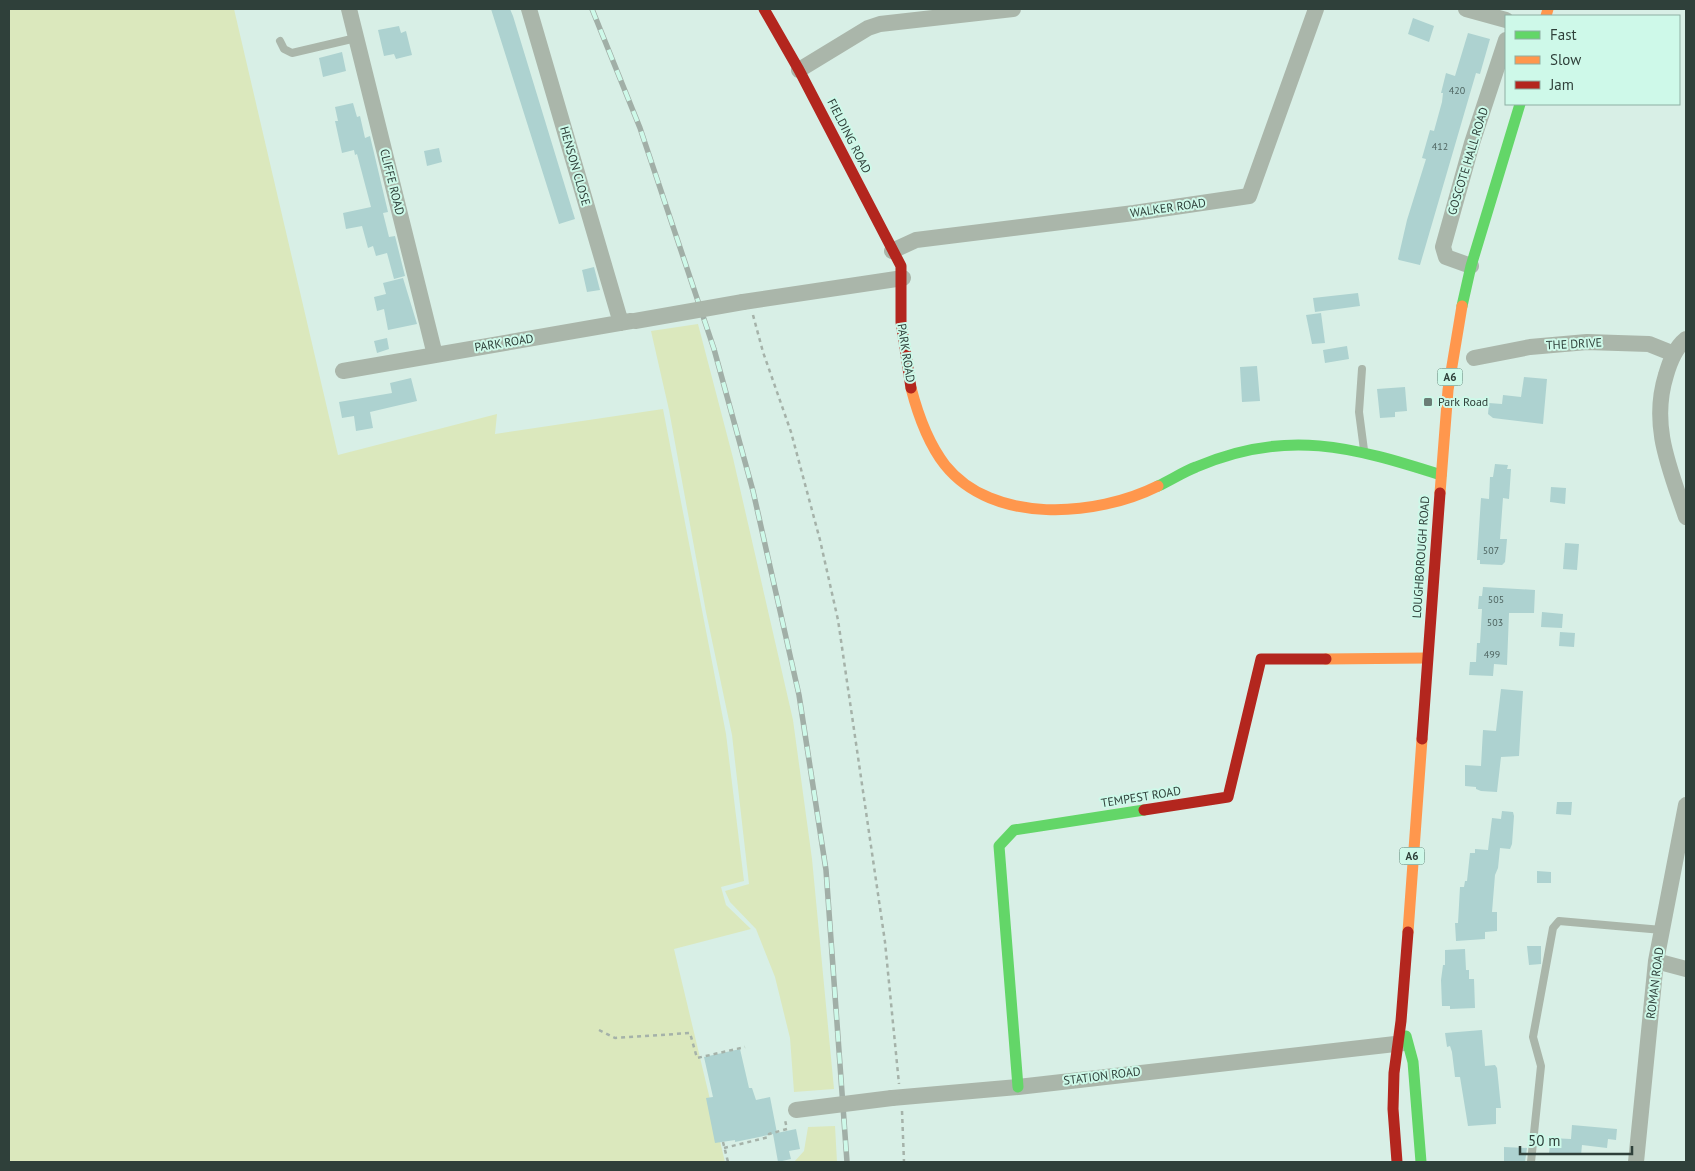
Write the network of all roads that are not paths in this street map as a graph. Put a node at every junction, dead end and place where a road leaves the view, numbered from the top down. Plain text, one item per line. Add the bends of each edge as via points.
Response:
1 (349, 9) edge
2 (529, 9) edge
3 (764, 9) edge
4 (1013, 9) edge
5 (1316, 9) edge
6 (1466, 9) edge
7 (1505, 20) edge
8 (356, 38) junction
9 (280, 41) dead end
10 (1505, 43) edge
11 (799, 70) junction
12 (1520, 105) edge
13 (892, 250) junction
14 (1471, 266) junction
15 (903, 278) junction
16 (628, 322) junction
17 (1686, 339) edge
18 (435, 354) junction
19 (1674, 354) junction
20 (1474, 358) dead end
21 (1362, 369) dead end
22 (342, 371) dead end
23 (1364, 452) junction
24 (1441, 475) junction
25 (1686, 517) edge
26 (1427, 658) junction
27 (1686, 805) edge
28 (1662, 930) junction
29 (1656, 961) junction
30 (1686, 969) edge
31 (1402, 1044) junction
32 (1018, 1087) junction
33 (790, 1111) road end
34 (1396, 1162) edge
35 (1421, 1162) edge
36 (1531, 1162) edge
37 (1636, 1162) edge

1 - 8 street, CLIFFE ROAD
2 - 16 street, HENSON CLOSE
3 - 11 main road, FIELDING ROAD
4 - 11 street via 880,24
5 - 13 street, WALKER ROAD via 1249,196 916,240
6 - 7 street
8 - 9 lane via 292,53 284,49
8 - 18 street, CLIFFE ROAD
10 - 14 street, GOSCOTE HALL ROAD via 1443,246 1446,258
11 - 13 main road, FIELDING ROAD
12 - 14 main road, LOUGHBOROUGH ROAD / A6
13 - 15 main road, FIELDING ROAD via 901,266
14 - 24 main road, LOUGHBOROUGH ROAD / A6 via 1451,364
15 - 16 street, PARK ROAD, bridge
15 - 23 main road, PARK ROAD via 900,322 913,398 929,440 962,483 989,499 1020,508 1073,508 1131,498 1197,467 1242,451 1280,444 1321,444
16 - 18 street, PARK ROAD
17 - 19 street
18 - 22 street, PARK ROAD
19 - 20 street, THE DRIVE via 1649,344 1587,342 1530,347
19 - 25 street via 1661,393 1660,430 1665,456
21 - 23 lane via 1360,412
23 - 24 main road, PARK ROAD
24 - 26 main road, LOUGHBOROUGH ROAD / A6
26 - 31 main road, LOUGHBOROUGH ROAD / A6
26 - 32 main road, TEMPEST ROAD via 1261,659 1228,798 1014,830 999,846
27 - 28 street, ROMAN ROAD
28 - 29 street, ROMAN ROAD
28 - 36 lane via 1559,921 1553,928 1533,1037 1541,1066
29 - 30 street
29 - 37 street, ROMAN ROAD
31 - 32 street, STATION ROAD
31 - 34 main road, LOUGHBOROUGH ROAD / A6 via 1394,1139
31 - 35 main road, LOUGHBOROUGH ROAD / A6 via 1413,1062
32 - 33 street, STATION ROAD, bridge

